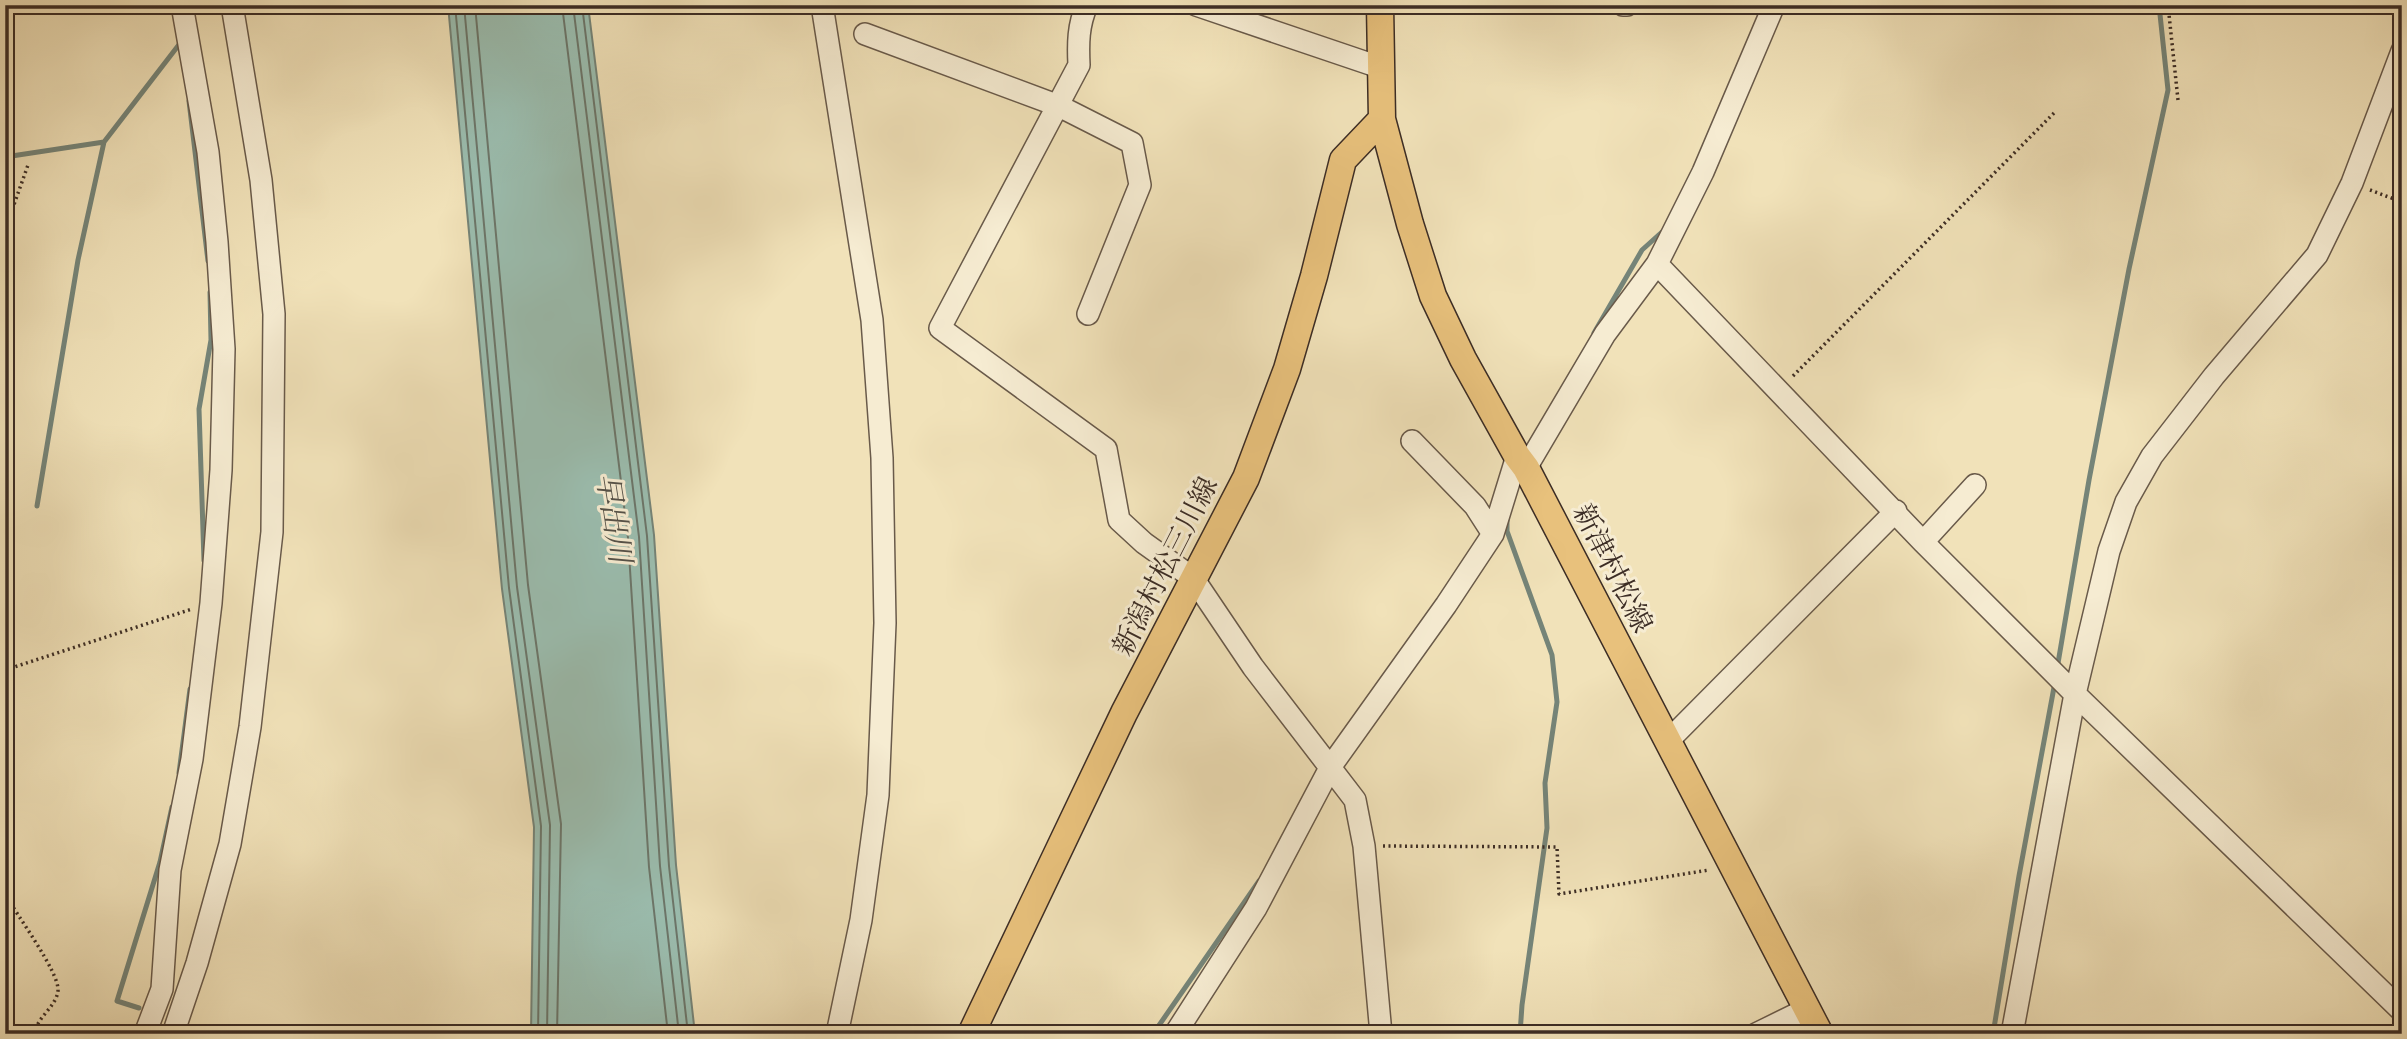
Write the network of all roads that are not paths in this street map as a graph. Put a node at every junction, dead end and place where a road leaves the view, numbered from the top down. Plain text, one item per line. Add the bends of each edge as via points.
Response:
1 (182, 5) edge
2 (232, 5) edge
3 (822, 5) edge
4 (1087, 5) edge
5 (1196, 5) edge
6 (1380, 5) edge
7 (1774, 5) edge
8 (865, 34) dead end
9 (2402, 51) edge
10 (1382, 68) junction
11 (1059, 106) junction
12 (1382, 119) junction
13 (1657, 264) junction
14 (1088, 314) dead end
15 (1412, 441) dead end
16 (1521, 462) junction
17 (1975, 485) dead end
18 (1896, 511) junction
19 (1493, 534) junction
20 (1923, 542) junction
21 (1193, 579) junction
22 (2075, 694) junction
23 (1668, 741) junction
24 (1331, 766) junction
25 (1807, 1009) junction
26 (2402, 1011) edge
27 (145, 1034) edge
28 (173, 1034) edge
29 (837, 1034) edge
30 (971, 1034) edge
31 (1175, 1034) edge
32 (1381, 1034) edge
33 (1756, 1034) edge
34 (1820, 1034) edge
35 (2012, 1034) edge

1 - 27 street via 208,152 217,242 223,349 221,470 192,759 170,870 162,989
2 - 28 street via 261,180 274,314 272,532 250,727 230,844
3 - 29 street via 872,320 882,458 885,609 878,795 861,920
4 - 11 street via 1081,18 1079,65
5 - 10 street
6 - 10 main road, 新津村松線
7 - 13 street via 1703,172
8 - 11 street
9 - 22 street via 2352,183 2317,255 2206,386 2152,456 2126,502 2109,551
10 - 12 main road, 新津村松線
11 - 14 street via 1132,143 1140,185
11 - 21 street via 940,328 1106,449 1119,520
12 - 16 main road, 新津村松線 via 1433,296
12 - 21 main road, 新潟村松三川線 via 1343,160 1287,369 1246,478
13 - 16 street
13 - 18 street
15 - 19 street via 1475,506
16 - 19 street
16 - 23 main road, 新津村松線
17 - 20 street
18 - 20 street
18 - 23 street
19 - 24 street
20 - 22 street
21 - 24 street via 1253,667
21 - 30 main road, 新潟村松三川線
22 - 26 street
22 - 35 street
23 - 25 main road, 新津村松線
24 - 31 street via 1256,908
24 - 32 street via 1355,800 1364,846
25 - 33 street
25 - 34 main road, 新津村松線

